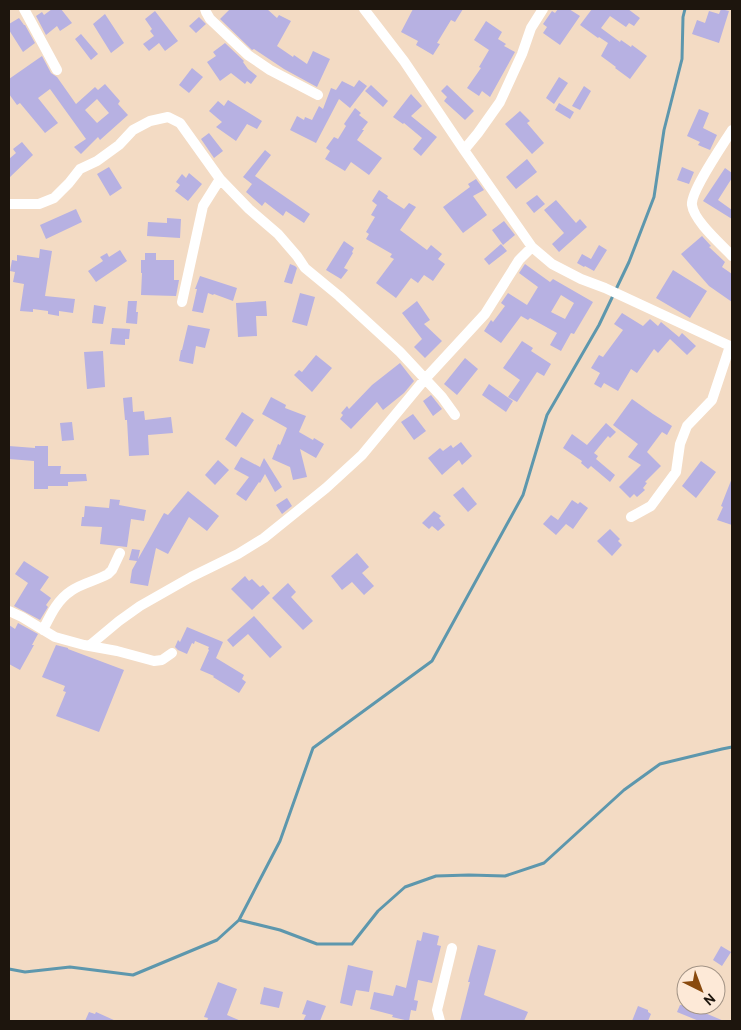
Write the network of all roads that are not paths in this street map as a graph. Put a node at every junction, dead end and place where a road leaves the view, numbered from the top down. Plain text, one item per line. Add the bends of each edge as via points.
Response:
1 (24, 9) edge
2 (205, 9) edge
3 (364, 9) edge
4 (543, 9) edge
5 (57, 70) dead end
6 (318, 95) dead end
7 (732, 130) edge
8 (464, 150) junction
9 (220, 179) junction
10 (9, 204) edge
11 (532, 247) junction
12 (732, 256) edge
13 (182, 302) dead end
14 (731, 347) edge
15 (425, 379) junction
16 (455, 416) dead end
17 (631, 517) dead end
18 (120, 553) dead end
19 (9, 611) edge
20 (43, 630) junction
21 (89, 646) junction
22 (172, 653) dead end
23 (452, 948) dead end
24 (440, 1021) edge

1 - 5 street
2 - 6 street via 210,19 248,55
3 - 8 street via 404,61
4 - 8 street via 531,28 500,102
7 - 12 street via 694,192 691,204 699,221
8 - 11 street
9 - 10 street via 180,123 168,117 150,121 133,130 119,145 80,169 54,198 39,204
9 - 13 street via 203,206
9 - 15 street via 278,234 305,268 400,352
11 - 14 street via 552,264 581,279
11 - 15 street via 519,260 485,314
14 - 17 street via 712,400 687,426 680,444 676,472 651,506
15 - 16 street
15 - 21 street via 362,455 264,538 140,606
18 - 20 street via 108,574 62,597
19 - 20 street
20 - 21 street via 55,637
21 - 22 street via 154,661
23 - 24 street via 437,1010

